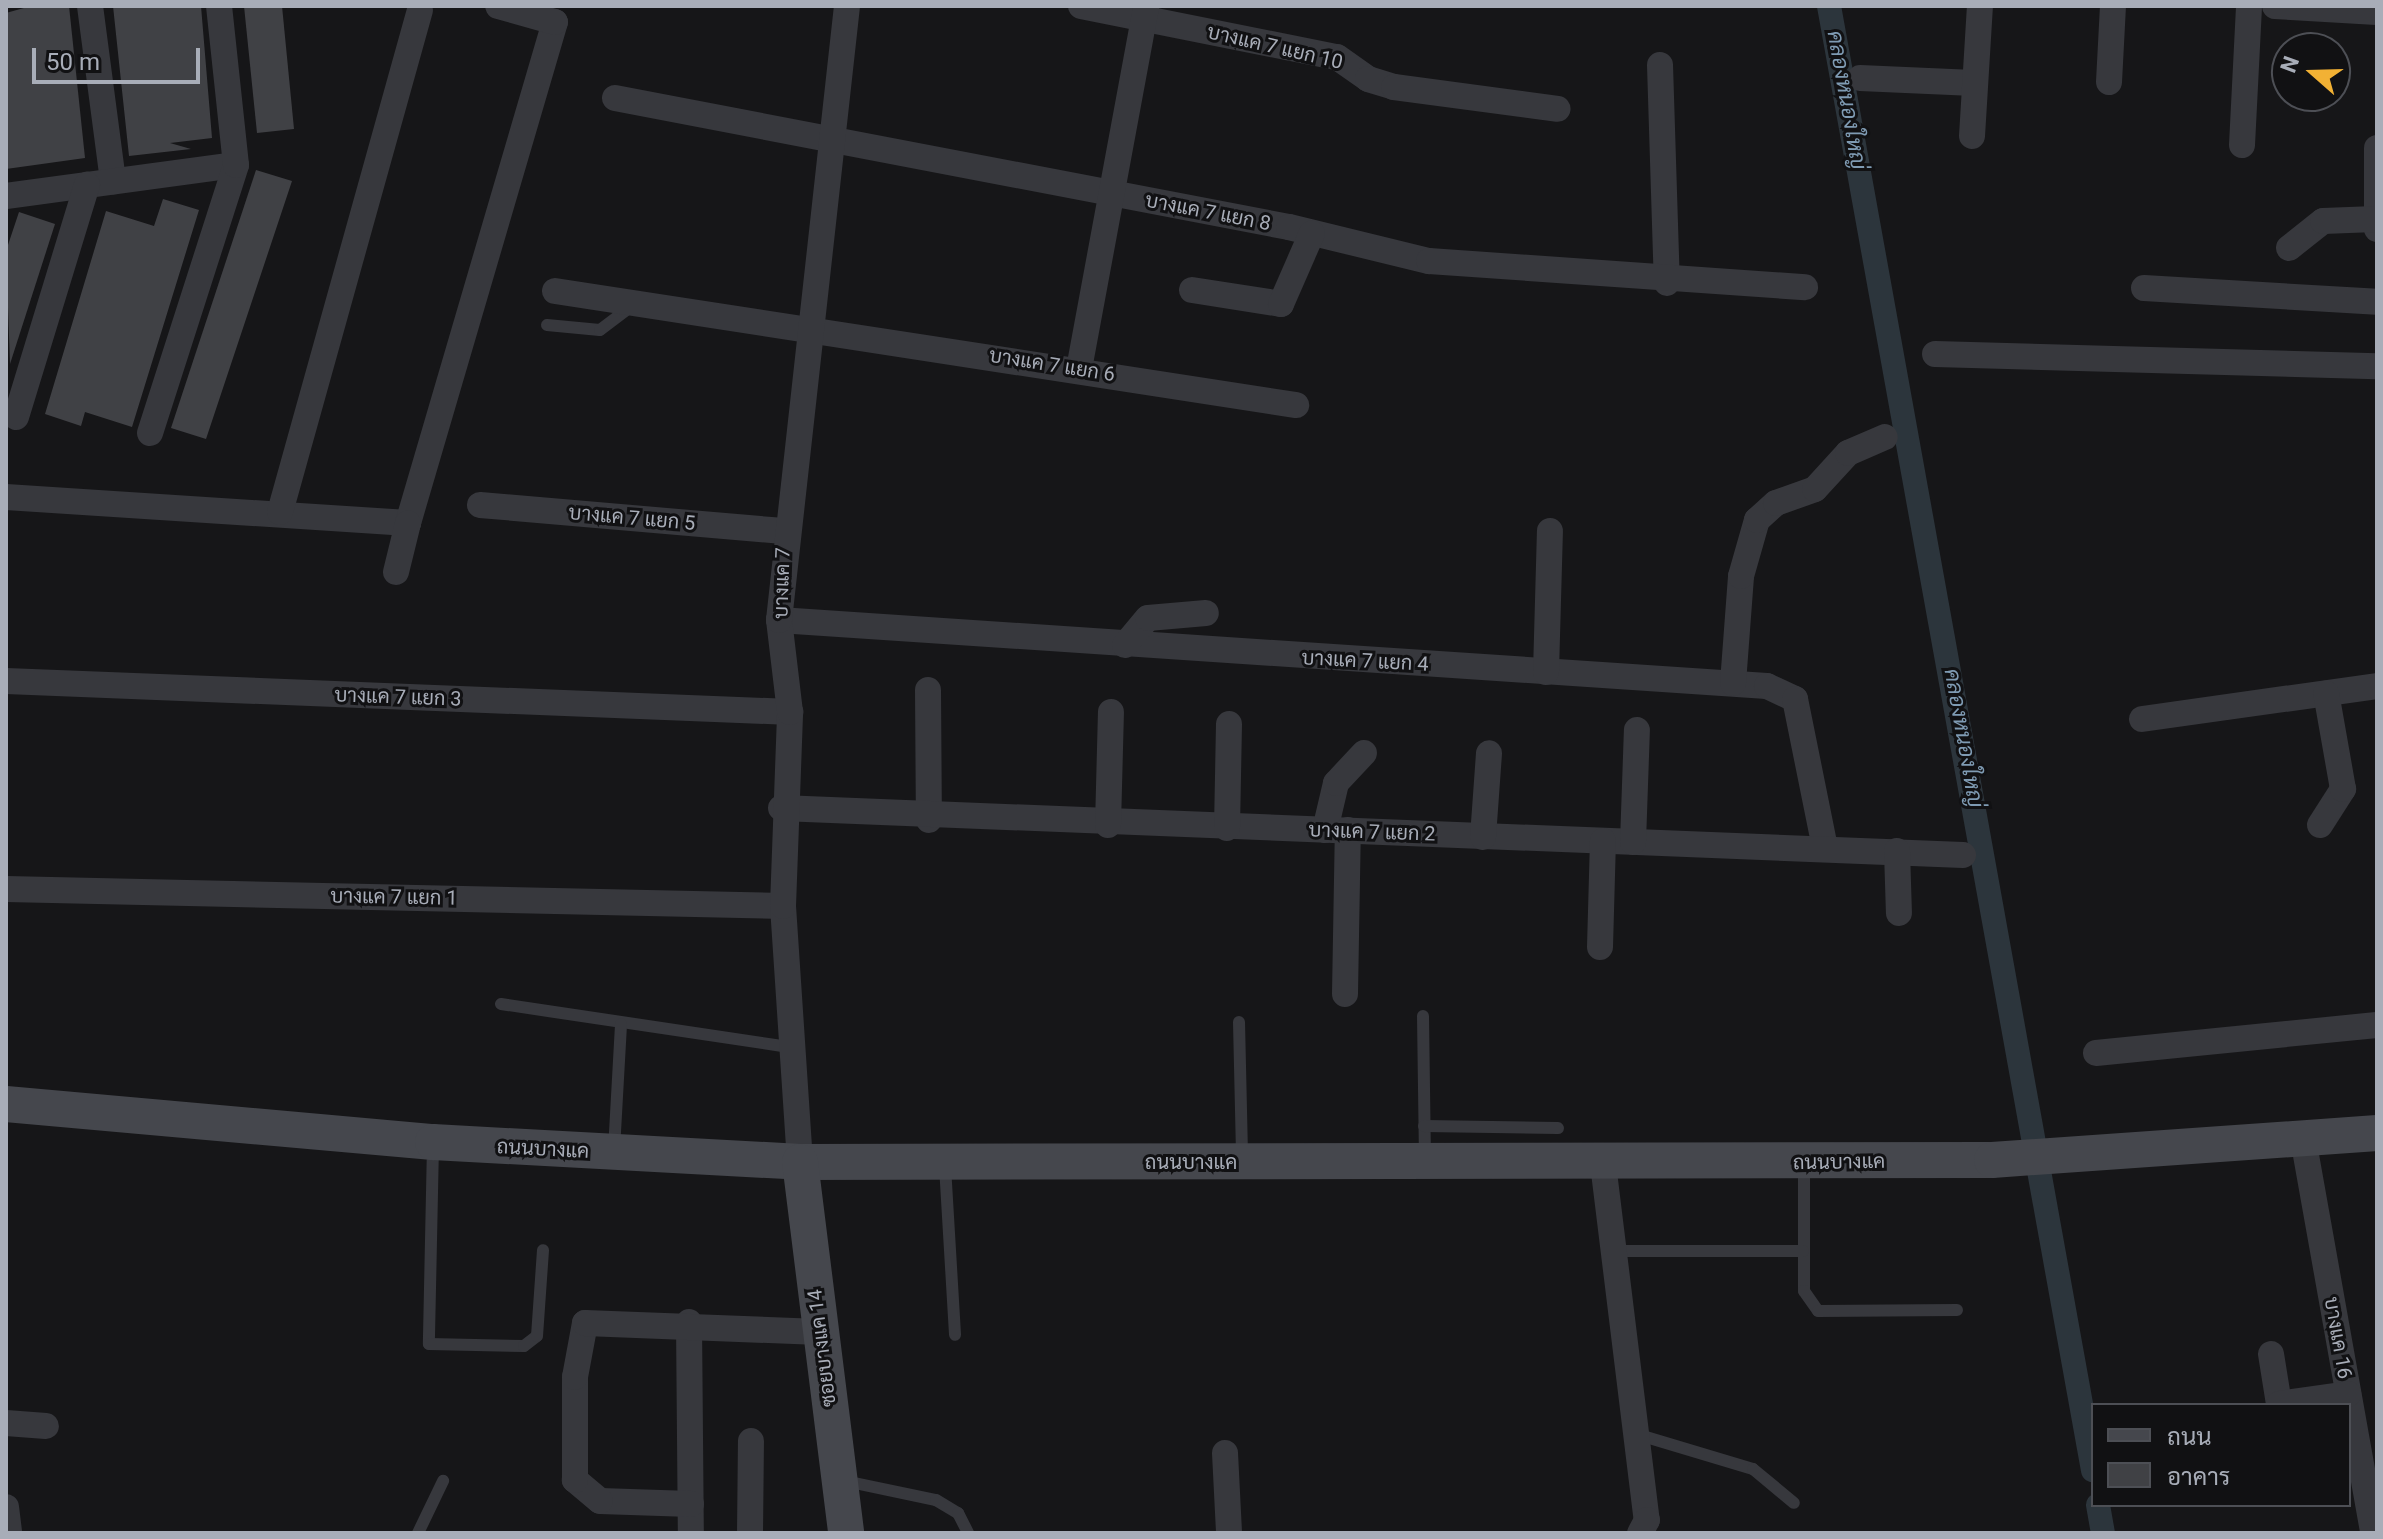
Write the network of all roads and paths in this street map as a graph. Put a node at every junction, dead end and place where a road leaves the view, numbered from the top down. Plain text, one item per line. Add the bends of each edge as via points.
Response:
1 (90, 6) edge
2 (219, 6) edge
3 (498, 6) edge
4 (847, 6) edge
5 (1081, 6) edge
6 (1980, 6) edge
7 (2113, 6) edge
8 (2249, 6) edge
9 (2275, 6) edge
10 (424, 7) edge
11 (1144, 12) edge
12 (2377, 12) edge
13 (1660, 65) dead end
14 (1860, 78) dead end
15 (2109, 82) dead end
16 (1974, 83) junction
17 (615, 98) dead end
18 (1558, 109) dead end
19 (1972, 136) dead end
20 (829, 142) junction
21 (2242, 145) dead end
22 (2377, 148) edge
23 (236, 165) junction
24 (100, 183) junction
25 (1113, 193) junction
26 (6, 196) edge
27 (2376, 224) edge
28 (1312, 233) junction
29 (2289, 248) dead end
30 (1667, 283) junction
31 (1805, 287) dead end
32 (2144, 288) dead end
33 (1192, 290) dead end
34 (555, 291) dead end
35 (2377, 302) edge
36 (635, 303) junction
37 (547, 325) dead end
38 (806, 328) junction
39 (1935, 354) dead end
40 (2377, 366) edge
41 (1079, 369) junction
42 (1296, 405) dead end
43 (16, 417) dead end
44 (150, 433) dead end
45 (1885, 437) dead end
46 (6, 497) edge
47 (480, 505) dead end
48 (280, 512) junction
49 (408, 523) junction
50 (784, 531) junction
51 (1550, 531) dead end
52 (396, 572) dead end
53 (1206, 613) dead end
54 (779, 620) junction
55 (1125, 645) junction
56 (1546, 672) junction
57 (6, 681) edge
58 (1733, 683) junction
59 (2377, 686) edge
60 (928, 690) dead end
61 (2326, 693) junction
62 (790, 712) junction
63 (1111, 712) dead end
64 (2142, 719) dead end
65 (1229, 724) dead end
66 (1637, 730) dead end
67 (1364, 753) dead end
68 (1489, 753) dead end
69 (781, 808) junction
70 (929, 820) junction
71 (1108, 825) junction
72 (2320, 825) dead end
73 (1227, 828) junction
74 (1336, 830) junction
75 (1483, 837) junction
76 (1603, 841) junction
77 (1633, 842) junction
78 (1825, 848) junction
79 (1897, 851) junction
80 (1963, 855) dead end
81 (6, 889) edge
82 (783, 906) junction
83 (1899, 913) dead end
84 (1600, 947) dead end
85 (1345, 994) dead end
86 (501, 1004) dead end
87 (1423, 1016) dead end
88 (1239, 1022) dead end
89 (621, 1024) junction
90 (2377, 1025) edge
91 (789, 1047) junction
92 (2096, 1053) dead end
93 (6, 1104) edge
94 (1424, 1126) junction
95 (1558, 1128) dead end
96 (2377, 1133) edge
97 (433, 1142) junction
98 (2304, 1144) junction
99 (614, 1153) junction
100 (800, 1162) junction
101 (1242, 1162) junction
102 (1804, 1162) junction
103 (945, 1163) junction
104 (1425, 1163) junction
105 (1603, 1164) junction
106 (543, 1250) dead end
107 (1614, 1251) junction
108 (1803, 1251) junction
109 (1957, 1310) dead end
110 (689, 1322) junction
111 (820, 1332) junction
112 (955, 1335) dead end
113 (2271, 1354) dead end
114 (2348, 1394) junction
115 (2279, 1403) edge
116 (2286, 1403) edge
117 (2365, 1422) edge
118 (6, 1423) edge
119 (46, 1426) dead end
120 (1636, 1434) junction
121 (751, 1441) dead end
122 (1225, 1453) dead end
123 (838, 1480) junction
124 (443, 1481) dead end
125 (1794, 1503) dead end
126 (691, 1504) junction
127 (6, 1507) edge
128 (9, 1533) edge
129 (418, 1533) edge
130 (691, 1533) edge
131 (750, 1533) edge
132 (846, 1533) edge
133 (968, 1533) edge
134 (1229, 1533) edge
135 (1640, 1533) edge
136 (2373, 1533) edge

1 - 24 street
2 - 23 street
3 - 49 street via 555,22
4 - 20 street, บางแค 7
5 - 11 street, บางแค 7 แยก 10
6 - 16 street
7 - 15 street
8 - 21 street
9 - 12 street
10 - 48 street
11 - 18 street, บางแค 7 แยก 10 via 1337,57 1368,79 1394,87
11 - 25 street
13 - 30 street
14 - 16 street
16 - 19 street
17 - 20 street, บางแค 7 แยก 8
20 - 25 street, บางแค 7 แยก 8
20 - 38 street, บางแค 7
22 - 27 street
23 - 24 street
23 - 44 street
24 - 26 street
24 - 43 street
25 - 28 street, บางแค 7 แยก 8
25 - 41 street
27 - 29 street via 2314,224
28 - 30 street, บางแค 7 แยก 8 via 1429,261
28 - 33 street via 1281,304
30 - 31 street, บางแค 7 แยก 8
32 - 35 street
34 - 36 street, บางแค 7 แยก 6
36 - 37 lane via 600,330
36 - 38 street, บางแค 7 แยก 6
38 - 41 street, บางแค 7 แยก 6
38 - 50 street, บางแค 7
39 - 40 street
41 - 42 street, บางแค 7 แยก 6
45 - 58 street via 1848,453 1815,489 1776,503 1757,520 1741,576
46 - 48 street
47 - 50 street, บางแค 7 แยก 5
48 - 49 street
49 - 52 street
50 - 54 street, บางแค 7
51 - 56 street
53 - 55 street via 1148,618
54 - 55 street, บางแค 7 แยก 4
54 - 62 street, บางแค 7
55 - 56 street, บางแค 7 แยก 4
56 - 58 street, บางแค 7 แยก 4
57 - 62 street, บางแค 7 แยก 3
58 - 78 street, บางแค 7 แยก 4 via 1776,687 1795,699
59 - 61 street
60 - 70 street
61 - 64 street
61 - 72 street via 2343,789
62 - 69 street, บางแค 7
63 - 71 street
65 - 73 street
66 - 77 street
67 - 74 street via 1336,783
68 - 75 street
69 - 70 street, บางแค 7 แยก 2
69 - 82 street, บางแค 7
70 - 71 street, บางแค 7 แยก 2
71 - 73 street, บางแค 7 แยก 2
73 - 74 street, บางแค 7 แยก 2
74 - 75 street, บางแค 7 แยก 2
74 - 85 street
75 - 76 street, บางแค 7 แยก 2
76 - 77 street, บางแค 7 แยก 2
76 - 84 street
77 - 78 street, บางแค 7 แยก 2
78 - 79 street, บางแค 7 แยก 2
79 - 80 street, บางแค 7 แยก 2
79 - 83 street
81 - 82 street, บางแค 7 แยก 1
82 - 91 street, บางแค 7
86 - 89 lane
87 - 94 lane
88 - 101 lane
89 - 91 lane
89 - 99 lane
90 - 92 street
91 - 100 street, บางแค 7
93 - 97 main road, ถนนบางแค
94 - 95 lane
94 - 104 lane
96 - 98 main road, ถนนบางแค
97 - 99 main road, ถนนบางแค
97 - 106 lane via 429,1344 524,1346 537,1336
98 - 102 main road, ถนนบางแค via 2078,1158
98 - 114 street, บางแค 16
99 - 100 main road, ถนนบางแค
100 - 103 main road, ถนนบางแค
100 - 111 main road, ซอยบางแค 14
101 - 103 main road, ถนนบางแค
101 - 104 main road, ถนนบางแค
102 - 105 main road, ถนนบางแค
102 - 108 lane
103 - 112 lane
104 - 105 main road, ถนนบางแค
105 - 107 street
107 - 108 lane
107 - 120 street
108 - 109 lane via 1804,1291 1818,1311
110 - 111 street
110 - 126 street
110 - 126 street via 585,1323 575,1377 575,1480 600,1501
111 - 123 main road, ซอยบางแค 14
113 - 115 street
114 - 116 street
114 - 117 street, บางแค 16
117 - 136 street, บางแค 16
118 - 119 street
120 - 125 lane via 1753,1469
120 - 135 street via 1647,1520
121 - 131 street
122 - 134 street
123 - 132 main road, ซอยบางแค 14
123 - 133 lane via 936,1500 958,1513
124 - 129 lane
126 - 130 street
127 - 128 street

